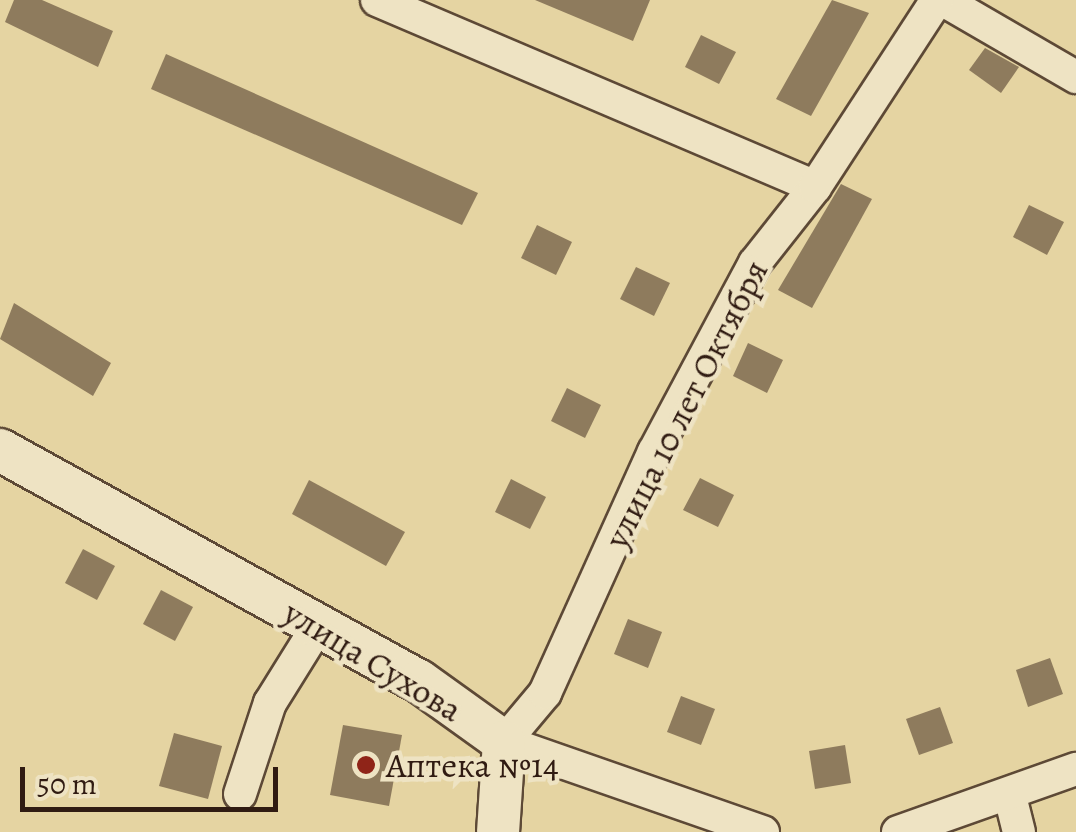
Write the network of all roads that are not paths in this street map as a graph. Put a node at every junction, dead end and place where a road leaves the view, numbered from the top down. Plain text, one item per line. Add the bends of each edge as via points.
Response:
1 (378, 0) edge
2 (940, 0) edge
3 (1076, 77) edge
4 (814, 187) junction
5 (0, 450) edge
6 (318, 626) junction
7 (504, 742) junction
8 (1076, 770) edge
9 (240, 794) dead end
10 (1010, 796) junction
11 (498, 832) edge
12 (764, 832) edge
13 (898, 832) edge
14 (1020, 832) edge

1 - 4 street
2 - 3 street
2 - 4 street, улица 10 лет Октября
4 - 7 street, улица 10 лет Октября via 755,263 654,452 545,693
5 - 6 street, улица Сухова
6 - 7 street, улица Сухова via 419,681
6 - 9 street via 270,703
7 - 11 street
7 - 12 street, улица Сухова
8 - 10 street
10 - 13 street
10 - 14 street

